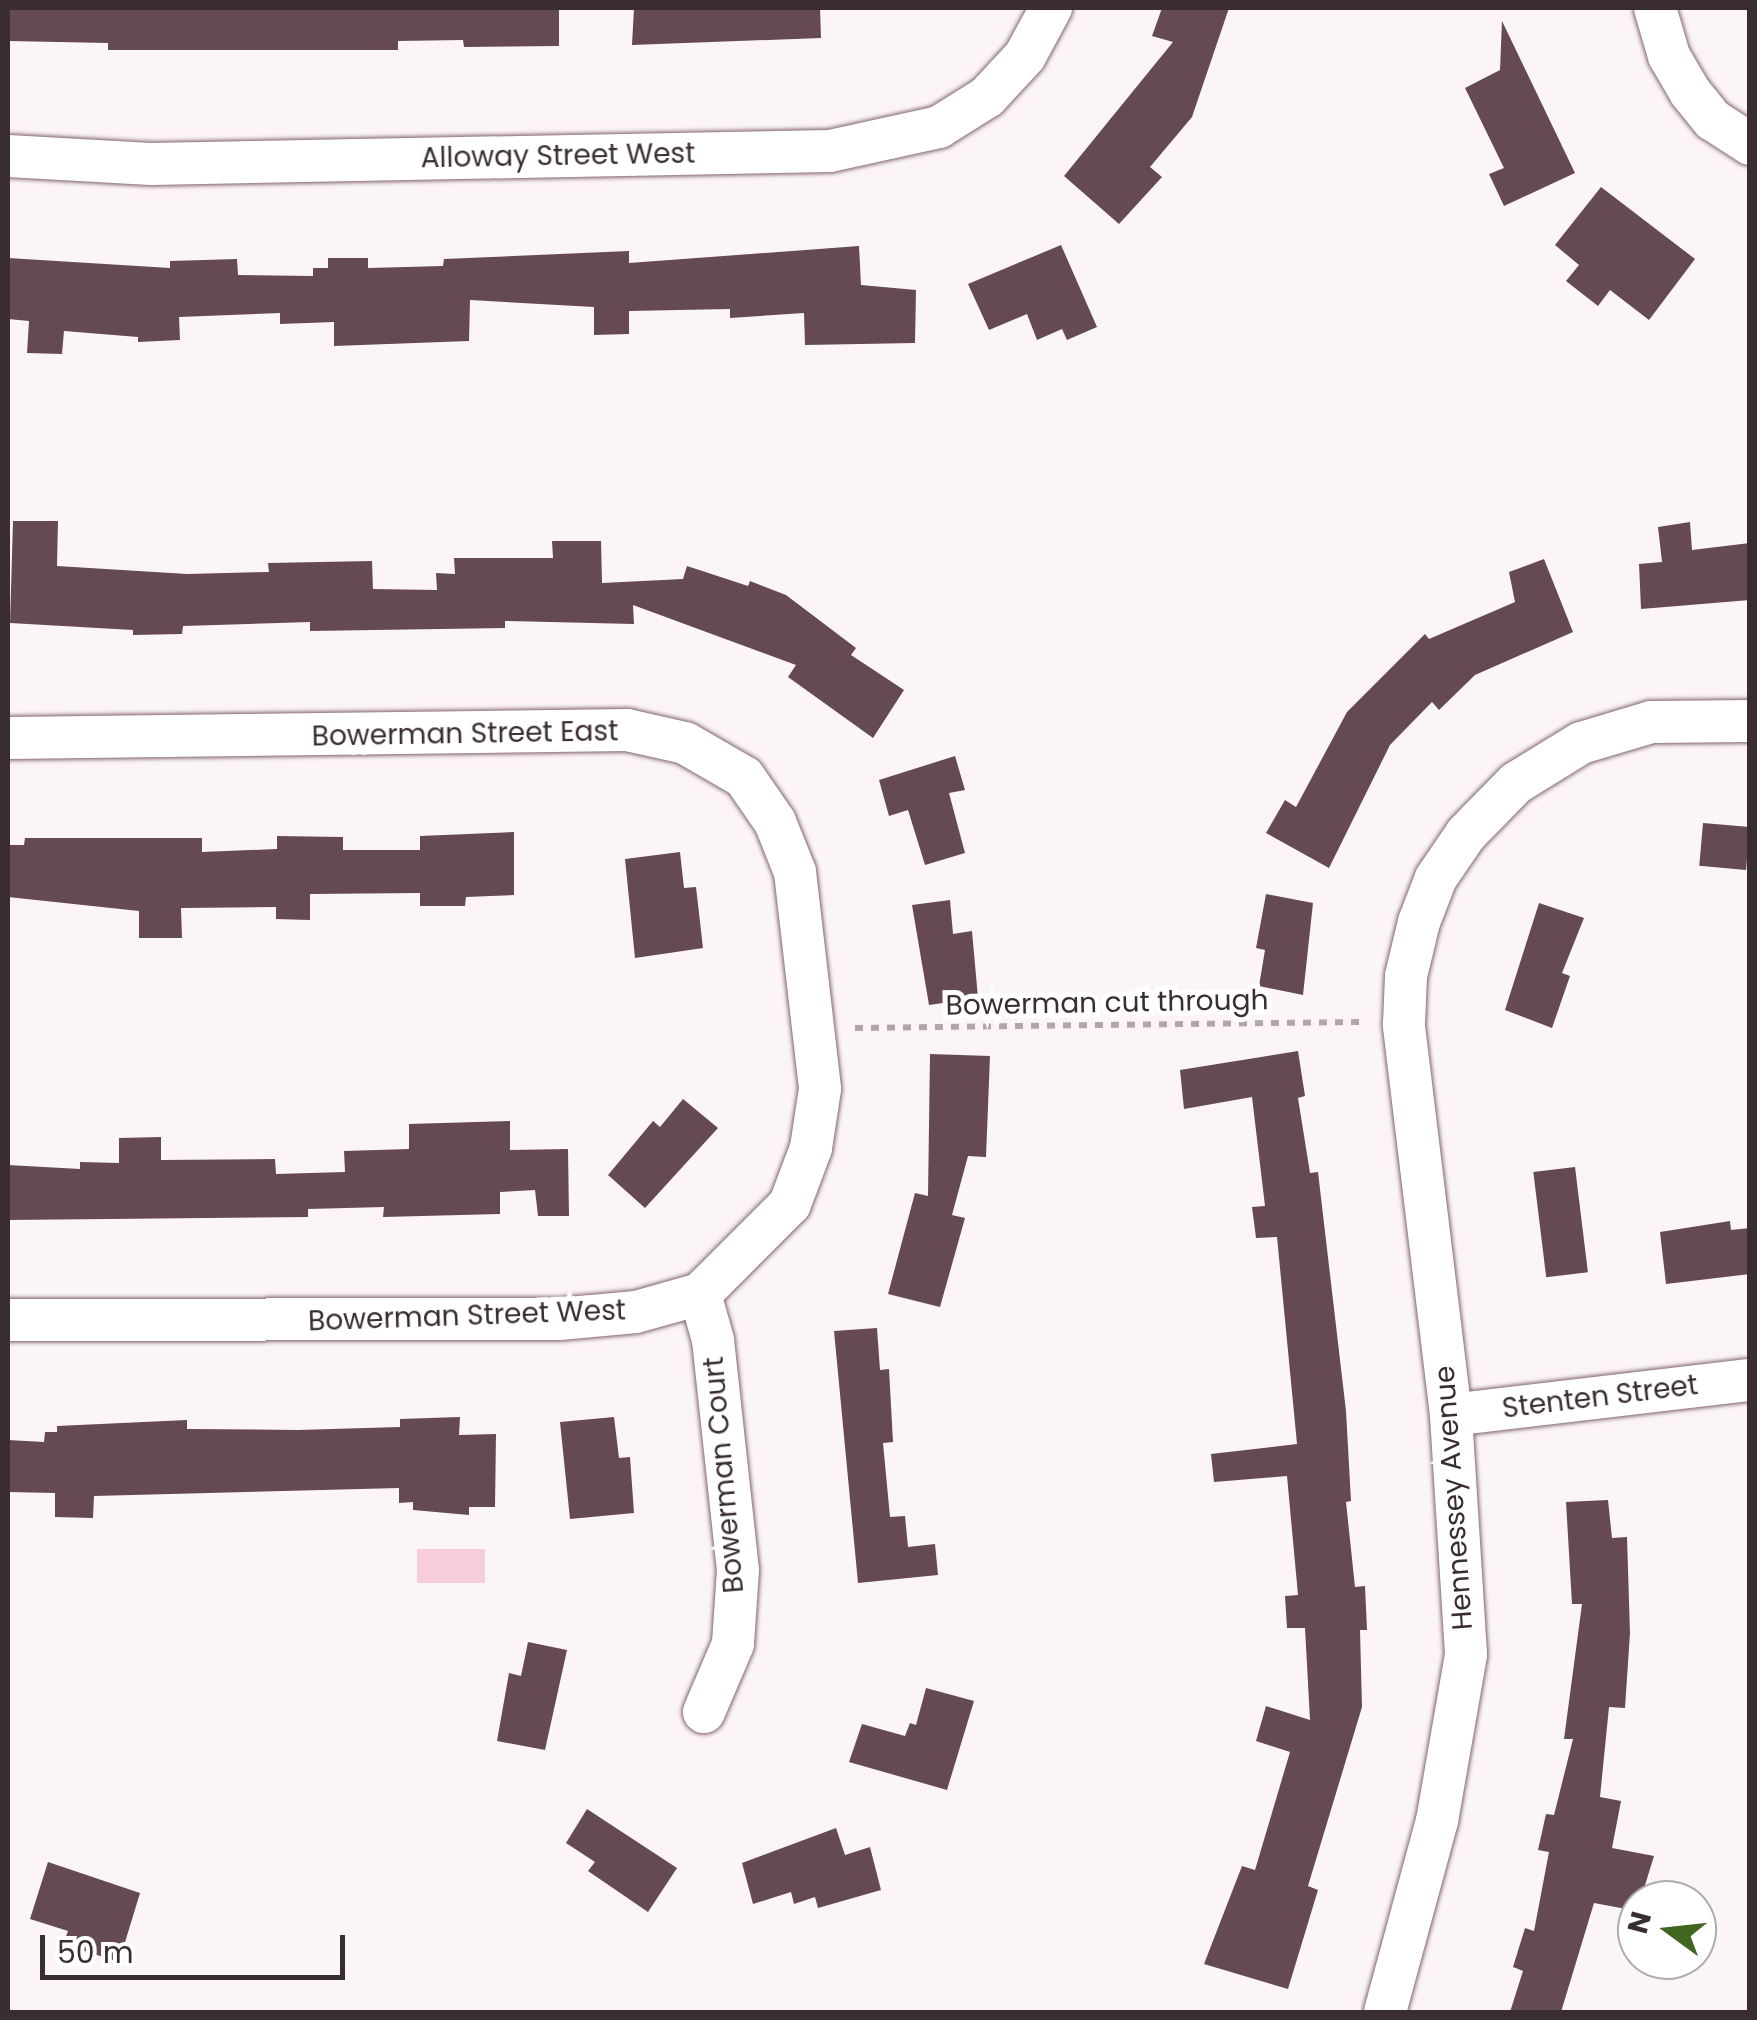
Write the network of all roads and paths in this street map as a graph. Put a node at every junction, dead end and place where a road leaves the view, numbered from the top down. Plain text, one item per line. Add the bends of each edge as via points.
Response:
1 (1051, 8) edge
2 (1655, 8) edge
3 (1750, 144) edge
4 (8, 156) edge
5 (1750, 721) edge
6 (8, 738) edge
7 (808, 992) joint
8 (1360, 1022) dead end
9 (855, 1028) dead end
10 (700, 1294) junction
11 (8, 1320) edge
12 (1750, 1380) edge
13 (1452, 1415) junction
14 (704, 1712) dead end
15 (1386, 2012) edge

1 - 4 street, Alloway Street West via 1025,56 971,107 939,127 830,151 151,164
2 - 3 street via 1669,56 1690,92 1713,120
5 - 13 street, Hennessey Avenue via 1651,722 1581,742 1516,783 1466,834 1436,878 1406,976 1411,1108
6 - 7 street, Bowerman Street East via 627,730 686,743 744,777 775,822 795,872
7 - 10 street, Bowerman Street West via 820,1088 811,1148 790,1204
8 - 9 path, Bowerman cut through
10 - 11 street, Bowerman Street West via 636,1312 558,1319
10 - 14 street, Bowerman Court via 713,1340 738,1570 733,1644
12 - 13 street, Stenten Street
13 - 15 street, Hennessey Avenue via 1466,1654 1437,1821

